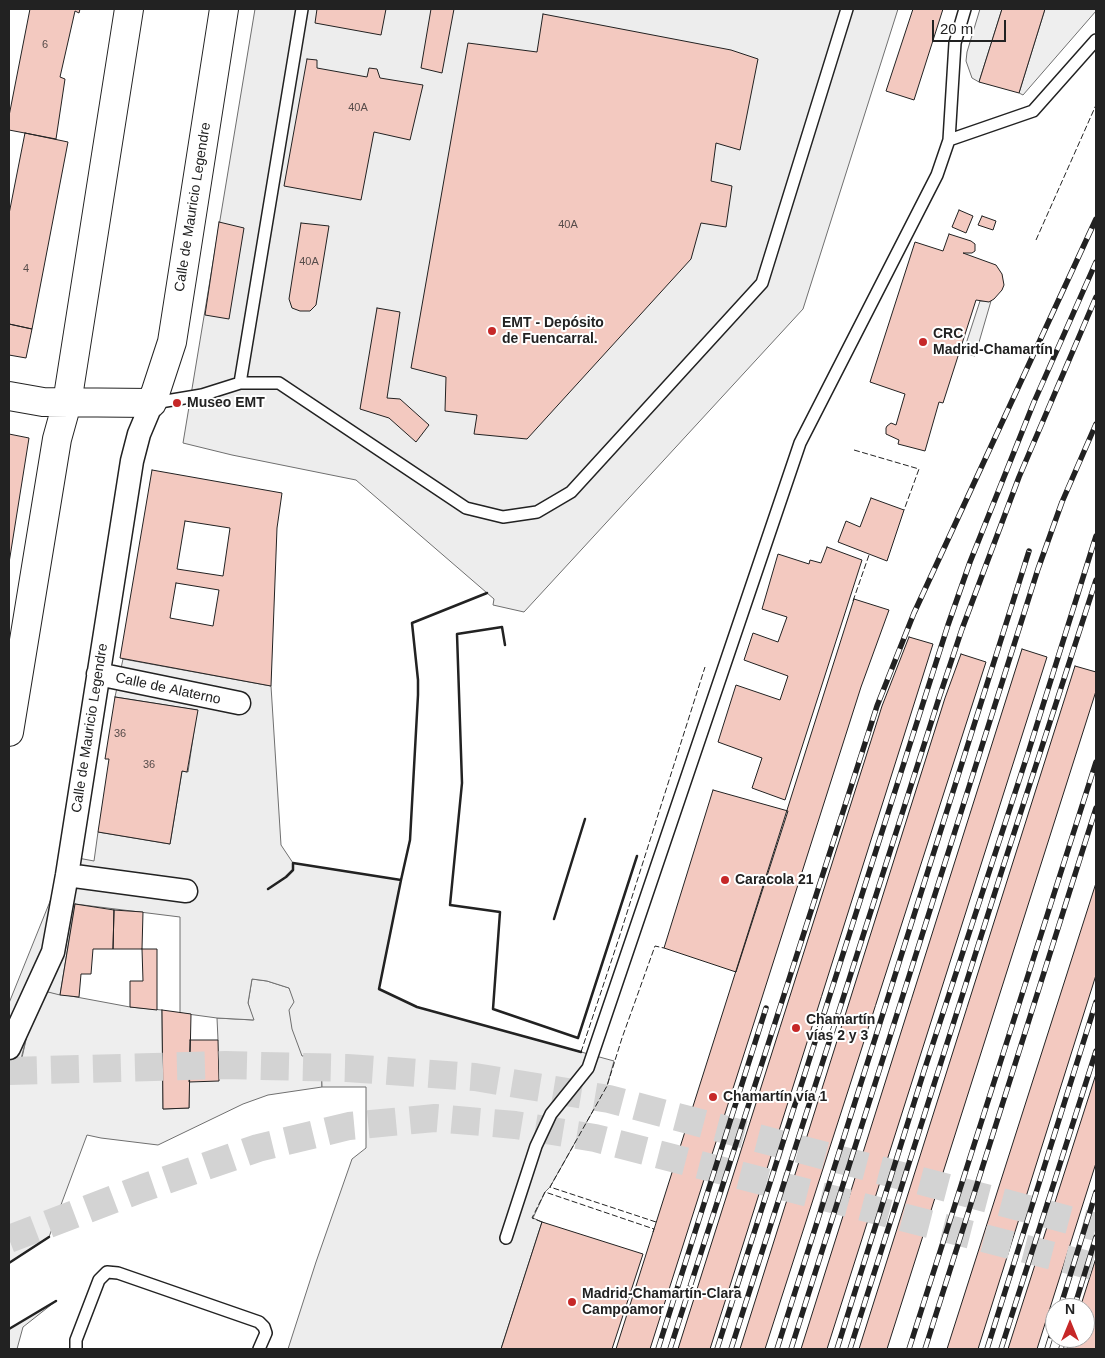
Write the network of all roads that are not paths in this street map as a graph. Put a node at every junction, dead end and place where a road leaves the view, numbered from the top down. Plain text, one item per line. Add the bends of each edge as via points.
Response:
1 (129, 9) edge
2 (224, 9) edge
3 (302, 9) edge
4 (847, 9) edge
5 (966, 9) edge
6 (1096, 40) edge
7 (949, 140) junction
8 (240, 383) junction
9 (9, 396) edge
10 (68, 403) junction
11 (152, 403) junction
12 (98, 674) junction
13 (239, 703) dead end
14 (9, 732) edge
15 (67, 875) junction
16 (186, 891) dead end
17 (9, 1048) edge
18 (506, 1238) dead end
19 (76, 1349) edge
20 (259, 1349) edge

1 - 10 street
2 - 11 street, Calle de Mauricio Legendre via 172,342
3 - 8 lane
4 - 8 lane via 762,283 571,492 537,512 503,517 466,508 279,383
5 - 7 lane via 954,42
6 - 7 lane via 1032,111
7 - 18 lane via 937,175 800,443 588,1068 551,1114 536,1146
8 - 11 lane via 202,395
9 - 10 street
10 - 11 street
10 - 14 street via 58,439
11 - 12 street, Calle de Mauricio Legendre via 132,461
12 - 13 street, Calle de Alaterno
12 - 15 street, Calle de Mauricio Legendre
15 - 16 street
15 - 17 street, Calle de Mauricio Legendre via 53,952
19 - 20 lane via 76,1340 100,1280 107,1272 259,1322 266,1333

